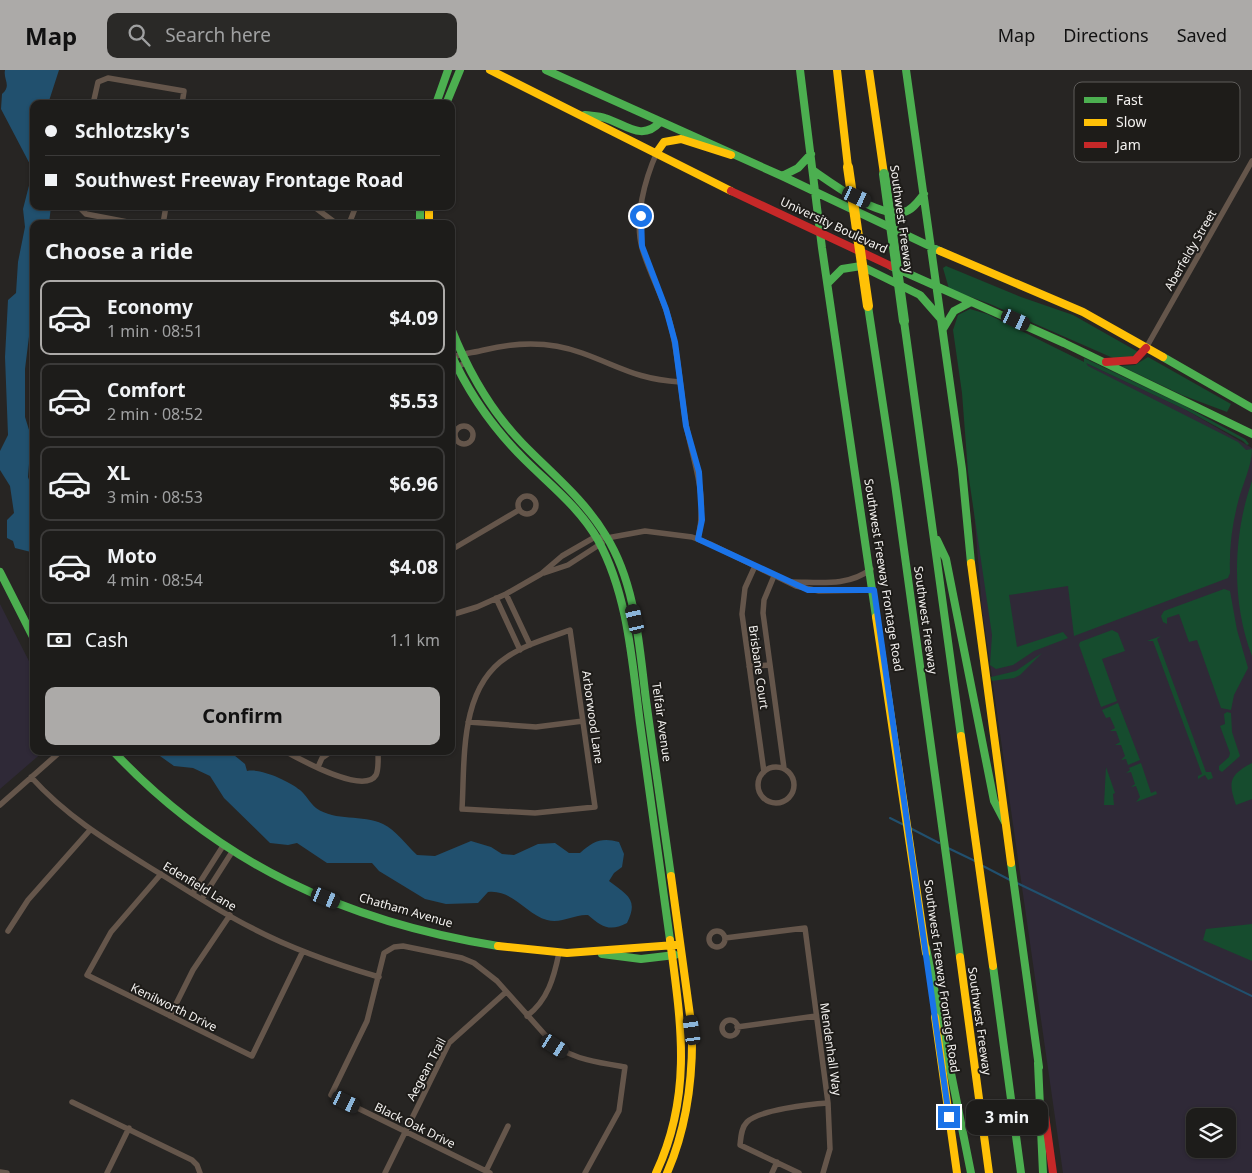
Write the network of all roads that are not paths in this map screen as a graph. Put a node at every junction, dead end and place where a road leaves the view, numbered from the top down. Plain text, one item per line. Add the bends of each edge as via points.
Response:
1 (448, 70) edge
2 (460, 70) edge
3 (490, 70) edge
4 (546, 70) edge
5 (800, 70) edge
6 (837, 70) edge
7 (869, 70) edge
8 (906, 70) edge
9 (94, 100) edge
10 (183, 100) edge
11 (437, 100) edge
12 (448, 100) edge
13 (578, 114) junction
14 (660, 122) junction
15 (657, 152) junction
16 (811, 154) junction
17 (735, 155) junction
18 (1252, 162) edge
19 (814, 171) junction
20 (782, 176) junction
21 (816, 192) junction
22 (924, 194) junction
23 (82, 210) edge
24 (318, 210) edge
25 (115, 220) edge
26 (332, 220) edge
27 (821, 233) junction
28 (931, 247) junction
29 (828, 284) junction
30 (937, 287) junction
31 (971, 302) junction
32 (942, 324) junction
33 (1146, 348) junction
34 (456, 360) edge
35 (1102, 361) junction
36 (680, 382) junction
37 (1252, 408) edge
38 (1252, 434) edge
39 (519, 510) dead end
40 (933, 530) junction
41 (607, 538) junction
42 (698, 539) junction
43 (597, 541) junction
44 (455, 548) edge
45 (755, 566) junction
46 (871, 570) junction
47 (0, 572) edge
48 (540, 574) junction
49 (774, 576) junction
50 (789, 582) junction
51 (874, 590) junction
52 (506, 594) junction
53 (496, 598) junction
54 (455, 613) edge
55 (30, 631) edge
56 (530, 645) junction
57 (520, 650) junction
58 (770, 665) junction
59 (749, 666) junction
60 (583, 721) junction
61 (468, 722) junction
62 (56, 755) edge
63 (117, 755) edge
64 (293, 755) edge
65 (326, 755) edge
66 (378, 755) edge
67 (318, 767) junction
68 (784, 768) junction
69 (764, 772) junction
70 (31, 777) junction
71 (0, 805) edge
72 (1005, 822) junction
73 (90, 830) junction
74 (223, 846) junction
75 (232, 852) junction
76 (162, 874) junction
77 (193, 893) junction
78 (202, 899) junction
79 (230, 915) junction
80 (8, 931) dead end
81 (725, 938) dead end
82 (926, 948) junction
83 (676, 950) junction
84 (303, 952) junction
85 (559, 953) junction
86 (379, 977) junction
87 (506, 992) junction
88 (170, 1016) junction
89 (527, 1016) junction
90 (816, 1016) junction
91 (738, 1027) dead end
92 (1038, 1063) junction
93 (72, 1102) dead end
94 (828, 1102) junction
95 (508, 1126) dead end
96 (129, 1128) junction
97 (405, 1131) junction
98 (777, 1162) junction
99 (664, 1171) edge
100 (0, 1172) edge
101 (488, 1172) edge
102 (7, 1173) edge
103 (108, 1173) edge
104 (200, 1173) edge
105 (385, 1173) edge
106 (585, 1173) edge
107 (772, 1173) edge
108 (799, 1173) edge
109 (823, 1173) edge
110 (957, 1173) edge
111 (971, 1173) edge
112 (988, 1173) edge
113 (1021, 1173) edge
114 (1043, 1173) edge
115 (1053, 1173) edge

1 - 11 main road
2 - 12 main road
3 - 13 main road, University Boulevard
4 - 14 main road, University Boulevard
5 - 16 main road, Southwest Freeway Frontage Road
6 - 112 main road, Southwest Freeway, bridge
7 - 40 main road, Southwest Freeway, bridge
8 - 22 main road
9 - 10 street via 95,88 103,79 112,78 184,91
13 - 14 main road via 603,117 640,133 650,131
13 - 15 main road, University Boulevard
14 - 17 main road, University Boulevard
15 - 17 main road via 664,142 678,139 720,155
15 - 27 main road, University Boulevard
15 - 36 street via 642,197 642,246 675,342
16 - 19 main road, Southwest Freeway Frontage Road
16 - 20 main road via 798,168
17 - 20 main road, University Boulevard
18 - 33 street, Aberfeldy Street
19 - 21 main road, Southwest Freeway Frontage Road
19 - 22 main road via 839,189 891,213 910,210
20 - 21 main road, University Boulevard
21 - 27 main road, Southwest Freeway Frontage Road
21 - 28 main road, University Boulevard
22 - 28 main road
23 - 25 street via 92,216
24 - 26 street
27 - 29 main road, Southwest Freeway Frontage Road
27 - 30 main road, University Boulevard
28 - 30 main road
28 - 33 main road, University Boulevard via 1083,312
29 - 32 main road via 842,269 861,266 920,295
29 - 46 main road, Southwest Freeway Frontage Road
30 - 31 main road, University Boulevard
30 - 32 main road
31 - 32 main road via 954,311
31 - 35 main road, University Boulevard
32 - 72 main road via 966,503 975,605
33 - 35 main road via 1142,357 1132,362
33 - 37 main road, University Boulevard
34 - 36 street via 518,344 561,347 634,375
34 - 41 main road, Telfair Avenue via 506,425 571,489
34 - 43 main road, Telfair Avenue via 481,408 500,433 575,509
35 - 38 main road, University Boulevard
36 - 42 street via 686,426 701,487 702,520
39 - 44 street
40 - 72 main road via 946,559 994,801
40 - 113 main road, Southwest Freeway
41 - 42 street via 645,531
41 - 43 street
41 - 43 street
41 - 83 main road, Telfair Avenue via 622,570 635,619
42 - 45 street
43 - 48 street via 562,556
43 - 48 street via 568,565
43 - 83 main road, Telfair Avenue via 613,574 626,621
45 - 49 street
45 - 59 street, Brisbane Court via 745,588 742,614
46 - 50 street via 848,581
46 - 51 main road, Southwest Freeway Frontage Road
47 - 55 main road
48 - 52 street
49 - 50 street
49 - 58 street, Brisbane Court via 764,600 763,613
50 - 51 street via 808,590
51 - 82 main road, Southwest Freeway Frontage Road
52 - 53 street
52 - 56 street
53 - 54 street
53 - 57 street
56 - 57 street
56 - 60 street, Arborwood Lane via 570,630
57 - 61 street via 486,676 474,699
58 - 59 street
58 - 68 street, Brisbane Court
59 - 69 street, Brisbane Court
60 - 61 street via 536,727
60 - 61 street, Arborwood Lane via 595,807 536,813 462,809
62 - 70 street
63 - 74 main road, Chatham Avenue via 153,791
64 - 67 street
65 - 67 street
66 - 67 street via 377,771 369,781 359,782
68 - 69 street via 772,767
68 - 69 street, Brisbane Court via 792,776 794,788 789,798 778,803 767,801 759,792 759,779
70 - 71 street
70 - 73 street, Edenfield Lane via 65,812
72 - 92 main road
73 - 76 street, Edenfield Lane
73 - 80 street via 28,900
74 - 75 main road, Chatham Avenue
74 - 77 street
75 - 78 street
75 - 85 main road, Chatham Avenue via 301,888 372,914 489,944
76 - 77 street, Edenfield Lane
76 - 88 street, Kenilworth Drive via 111,932 87,975
77 - 78 street, Edenfield Lane
78 - 79 street, Edenfield Lane
79 - 84 street, Edenfield Lane
79 - 88 street via 193,970
81 - 90 street, Mendenhall Way via 804,928
82 - 110 main road, Southwest Freeway Frontage Road
82 - 111 main road
83 - 85 main road, Chatham Avenue
83 - 99 main road, Telfair Avenue via 692,1030 692,1073 687,1114
84 - 86 street, Edenfield Lane
84 - 88 street, Kenilworth Drive via 252,1056
85 - 89 street via 549,990
86 - 87 street via 384,953 403,946 462,958 486,971
86 - 97 street, Black Oak Drive via 367,1021 331,1095
87 - 89 street
87 - 97 street, Aegean Trail via 449,1043
89 - 106 street via 565,1053 590,1062 625,1067 619,1111
90 - 91 street
90 - 94 street, Mendenhall Way
92 - 114 main road
92 - 115 main road
93 - 96 street
94 - 98 street via 753,1118 744,1126 740,1145
94 - 109 street, Mendenhall Way via 830,1149
95 - 101 street
96 - 103 street
96 - 104 street via 192,1160
97 - 101 street, Black Oak Drive
97 - 105 street, Aegean Trail
98 - 107 street
98 - 108 street
100 - 102 street

